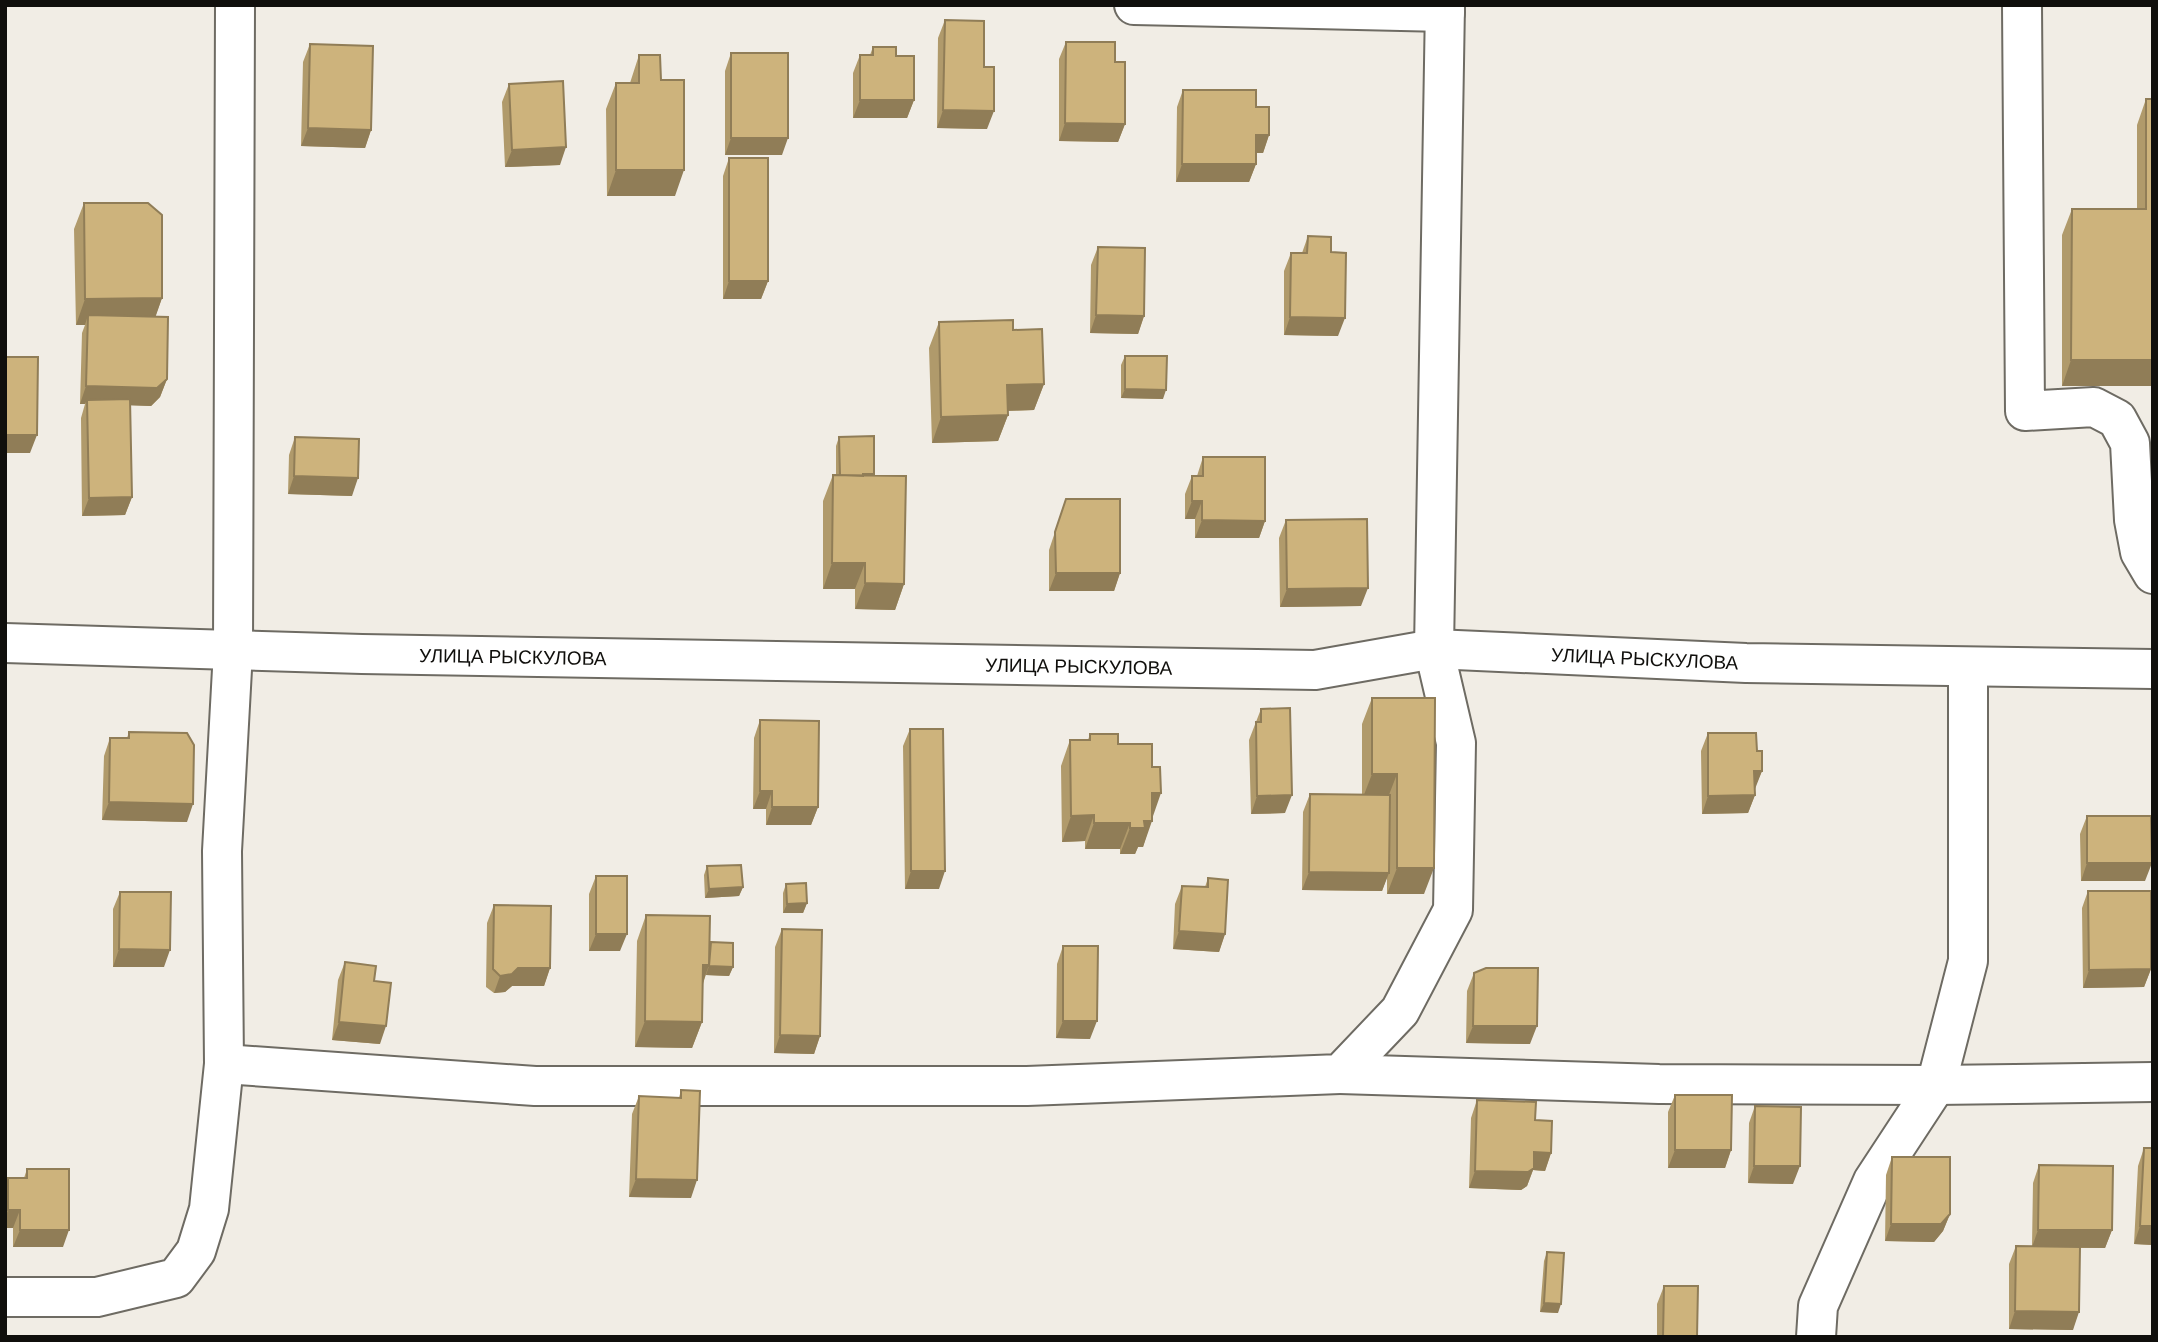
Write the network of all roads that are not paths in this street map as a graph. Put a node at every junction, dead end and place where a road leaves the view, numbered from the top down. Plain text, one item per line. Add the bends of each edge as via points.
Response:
1 (235, 5) edge
2 (1134, 5) edge
3 (2022, 5) edge
4 (1445, 9) edge
5 (2153, 574) edge
6 (5, 643) edge
7 (1434, 649) junction
8 (233, 651) junction
9 (1968, 667) junction
10 (2153, 669) edge
11 (224, 1064) junction
12 (1340, 1074) junction
13 (2153, 1082) edge
14 (1936, 1086) junction
15 (5, 1297) edge
16 (1816, 1337) edge

1 - 8 street
2 - 4 street
3 - 5 street via 2025,411 2094,407 2117,419 2130,443 2140,552
4 - 7 street
6 - 8 street, УЛИЦА РЫСКУЛОВА
7 - 8 street, УЛИЦА РЫСКУЛОВА via 1315,670
7 - 9 street, УЛИЦА РЫСКУЛОВА
7 - 12 street via 1456,743 1453,910 1400,1011
8 - 11 street via 222,851
9 - 10 street, УЛИЦА РЫСКУЛОВА
9 - 14 street via 1968,961
11 - 12 street via 535,1086 1027,1086
11 - 15 street via 209,1209 196,1251 176,1278 97,1297
12 - 14 street via 1659,1084
13 - 14 street
14 - 16 street via 1873,1181 1818,1306

